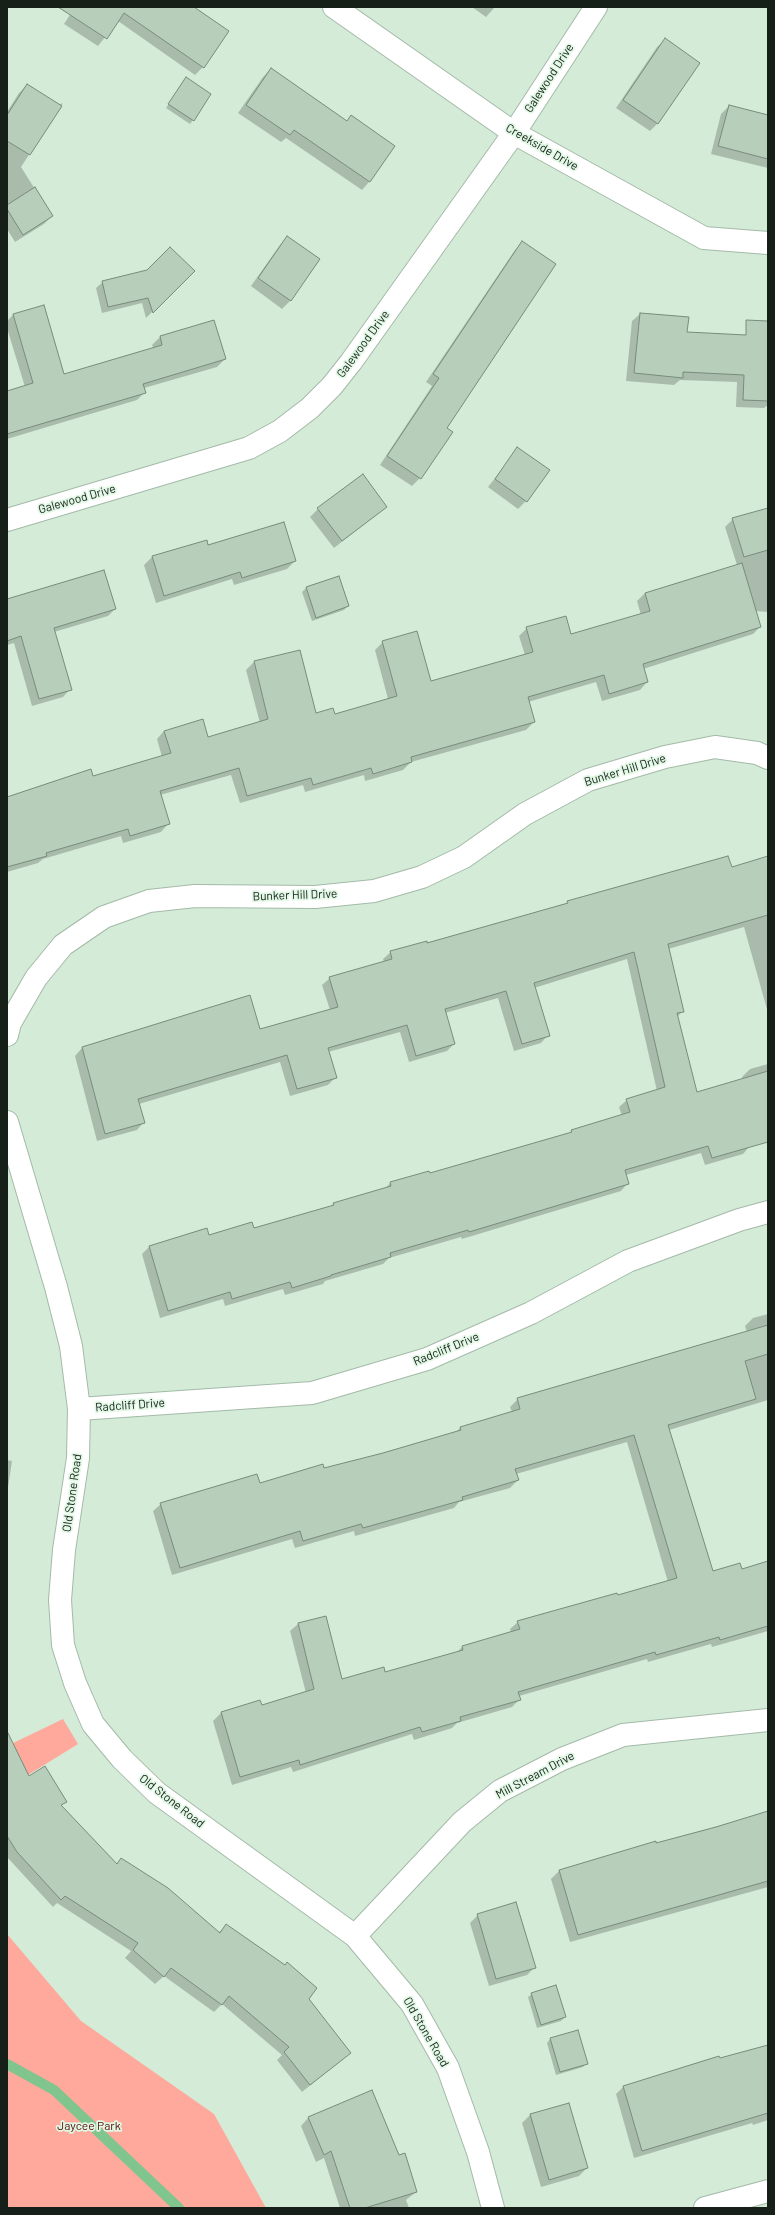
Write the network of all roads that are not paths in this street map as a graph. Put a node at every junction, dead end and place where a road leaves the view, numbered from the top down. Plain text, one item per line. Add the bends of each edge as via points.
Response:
1 (334, 7) edge
2 (596, 7) edge
3 (514, 133) junction
4 (768, 243) edge
5 (7, 520) edge
6 (768, 758) edge
7 (8, 1027) edge
8 (7, 1122) edge
9 (768, 1212) edge
10 (79, 1409) junction
11 (768, 1720) edge
12 (355, 1936) junction
13 (768, 2191) edge
14 (493, 2208) edge
15 (705, 2208) edge

1 - 3 street, Creekside Drive
2 - 3 street, Galewood Drive
3 - 4 street, Creekside Drive via 704,238
3 - 5 street, Galewood Drive via 351,362 310,408 280,432 249,448 213,460
6 - 7 street, Bunker Hill Drive via 757,753 715,747 665,757 588,780 525,814 464,857 422,877 374,890 314,897 195,896 149,901 104,917 63,945 36,978
8 - 10 street, Old Stone Road via 71,1346
9 - 10 street, Radcliff Drive via 739,1220 628,1261 531,1313 427,1359 312,1393
10 - 12 street, Old Stone Road via 78,1458 64,1550 60,1600 63,1645 75,1683 93,1724 122,1759 157,1793
11 - 12 street, Mill Stream Drive via 623,1735 562,1759 527,1777 500,1792 462,1822
12 - 14 street, Old Stone Road via 412,2004 448,2068 478,2152
13 - 15 street

